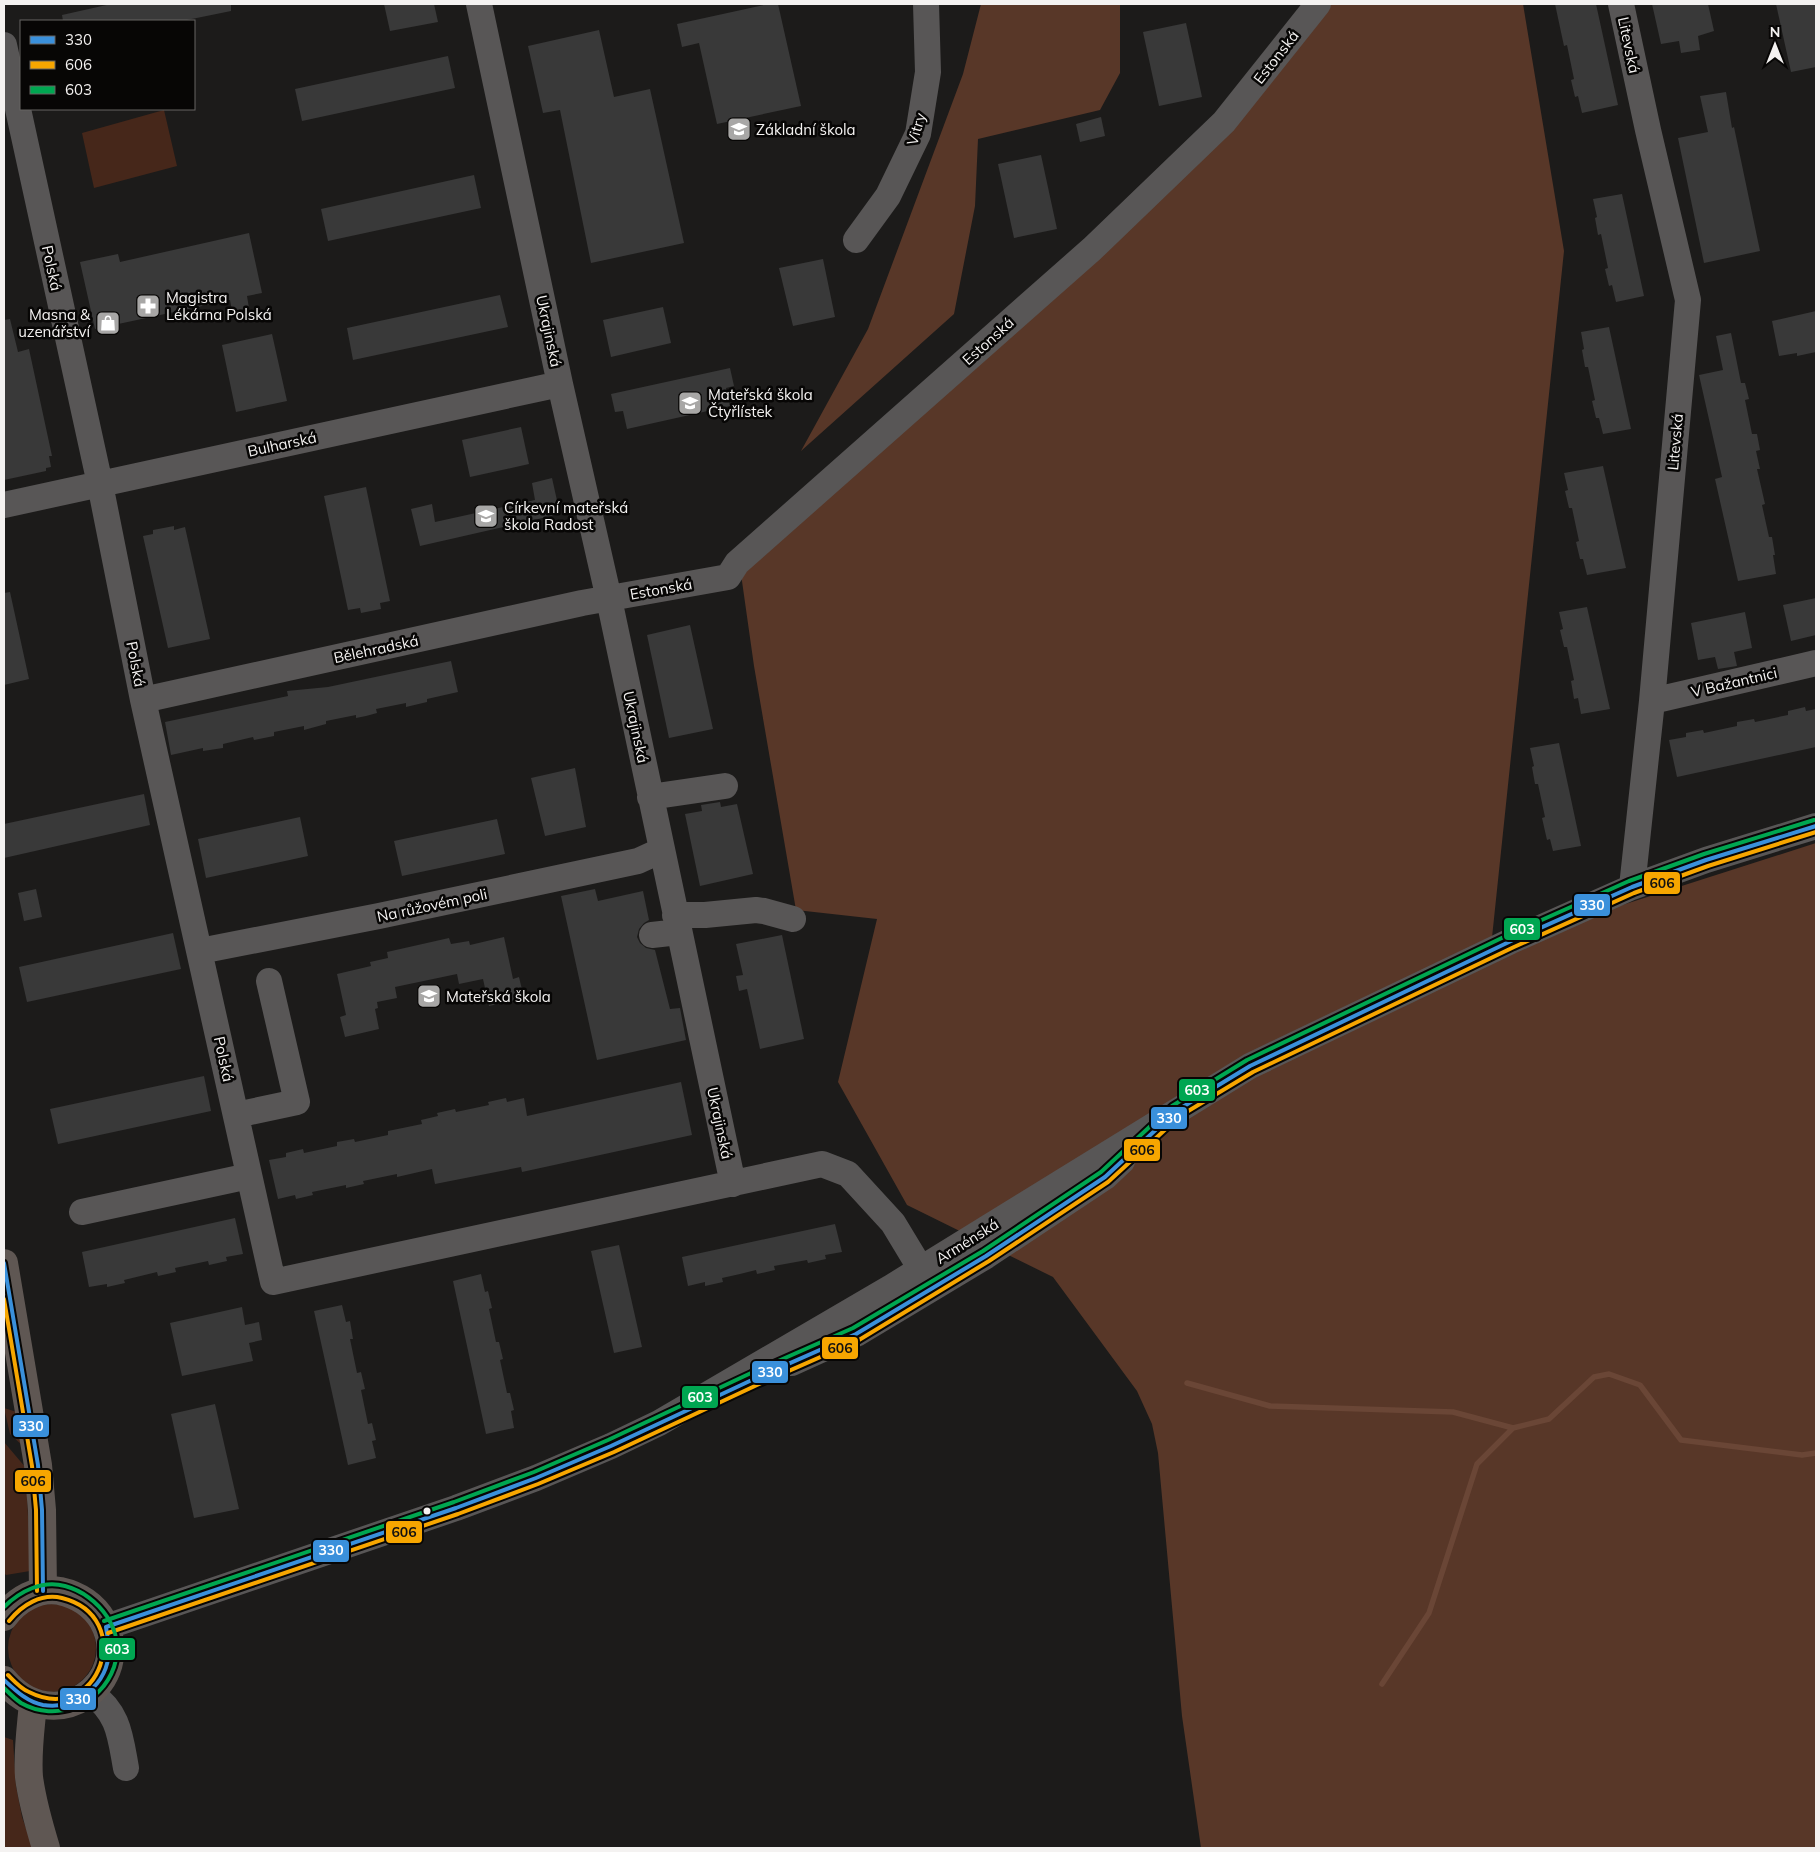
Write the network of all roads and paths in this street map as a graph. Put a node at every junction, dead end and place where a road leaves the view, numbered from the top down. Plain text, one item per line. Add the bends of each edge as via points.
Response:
1 (479, 4) edge
2 (926, 4) edge
3 (1318, 4) edge
4 (1620, 4) edge
5 (4, 45) edge
6 (856, 240) dead end
7 (560, 384) junction
8 (100, 484) junction
9 (4, 505) edge
10 (609, 599) junction
11 (1816, 663) edge
12 (143, 700) junction
13 (1652, 701) junction
14 (725, 786) dead end
15 (650, 797) junction
16 (1816, 826) edge
17 (662, 850) junction
18 (1632, 887) junction
19 (794, 919) dead end
20 (677, 924) junction
21 (652, 935) dead end
22 (200, 951) junction
23 (269, 981) dead end
24 (1176, 1111) junction
25 (236, 1115) junction
26 (1136, 1137) junction
27 (250, 1176) junction
28 (733, 1184) junction
29 (82, 1212) dead end
30 (903, 1235) junction
31 (4, 1263) edge
32 (923, 1268) junction
33 (953, 1276) junction
34 (890, 1288) junction
35 (754, 1379) junction
36 (659, 1423) junction
37 (43, 1591) junction
38 (4, 1617) edge
39 (106, 1627) junction
40 (4, 1680) edge
41 (90, 1692) junction
42 (33, 1703) junction
43 (126, 1768) dead end
44 (46, 1848) edge

1 - 7 street, Ukrajinská
2 - 6 street, Vitry via 928,72 918,134 888,196
3 - 10 street, Estonská via 1217,129 1092,249 738,563 728,577
4 - 13 street, Litevská via 1688,300
5 - 8 street, Polská
7 - 8 street, Bulharská
7 - 10 street, Ukrajinská
8 - 9 street, Bulharská
8 - 12 street, Polská
10 - 12 street, Bělehradská
10 - 15 street, Ukrajinská
11 - 13 street, V Bažantnici
12 - 22 street, Polská
13 - 18 street, Litevská
14 - 15 street
15 - 17 street, Ukrajinská
16 - 18 street, Arménská
17 - 20 street, Ukrajinská
17 - 22 street, Na růžovém poli via 638,861
18 - 24 street, Arménská via 1510,941 1250,1066
19 - 20 street via 756,910 705,915
20 - 21 street
20 - 28 street, Ukrajinská
22 - 25 street, Polská
23 - 25 street via 297,1102
24 - 26 street, Arménská
24 - 33 street via 1105,1177
25 - 27 street, Polská
26 - 30 street via 1087,1160 944,1246 928,1246
26 - 32 street, Arménská
27 - 28 street, Polská via 273,1282
27 - 29 street
28 - 30 street via 822,1164 848,1174
30 - 32 street via 923,1256
30 - 34 street via 904,1266
31 - 37 main road via 38,1465
32 - 33 street via 928,1275
32 - 34 street, Arménská
32 - 35 street via 914,1289
33 - 35 street via 856,1334
34 - 36 street, Arménská
35 - 36 street
36 - 39 street, Arménská via 536,1478 456,1508
37 - 38 main road via 18,1602
37 - 39 main road via 81,1598 100,1615
39 - 41 main road via 110,1650 108,1662
40 - 42 main road via 17,1694
41 - 42 main road via 69,1704
41 - 43 street via 113,1715
42 - 44 main road via 29,1776

